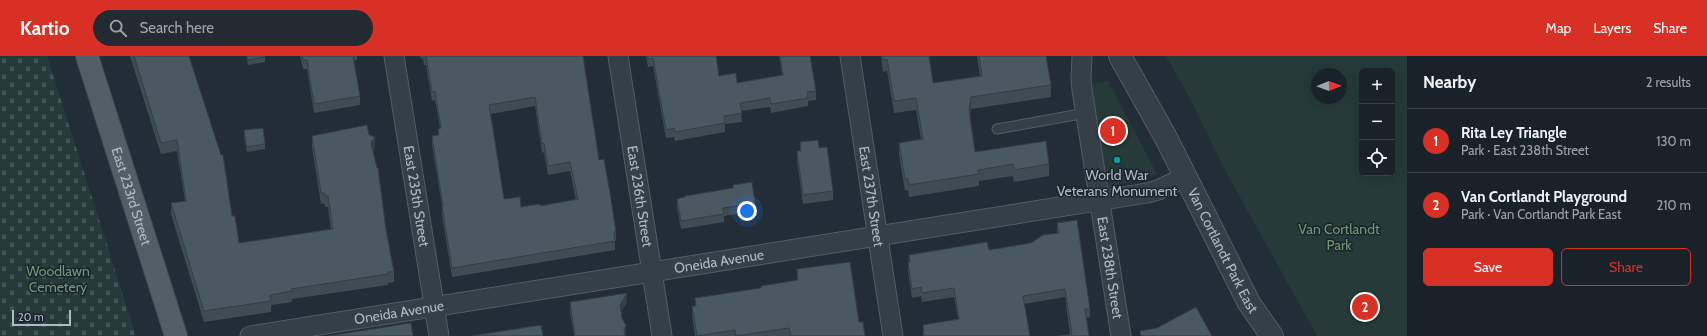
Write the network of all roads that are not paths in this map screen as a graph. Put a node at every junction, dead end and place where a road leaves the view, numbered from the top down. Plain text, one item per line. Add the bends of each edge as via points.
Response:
1 (87, 56) edge
2 (394, 56) edge
3 (618, 56) edge
4 (850, 56) edge
5 (1082, 56) edge
6 (1120, 56) edge
7 (1086, 113) junction
8 (997, 129) dead end
9 (1185, 177) junction
10 (1100, 200) junction
11 (878, 236) junction
12 (652, 273) junction
13 (434, 307) junction
14 (176, 336) edge
15 (250, 336) edge
16 (439, 336) edge
17 (662, 336) edge
18 (893, 336) edge
19 (1121, 336) edge
20 (1272, 336) edge

1 - 14 main road, East 233rd Street
2 - 13 street, East 235th Street
3 - 12 street, East 236th Street
4 - 11 street, East 237th Street
5 - 7 street, East 238th Street via 1081,79
6 - 9 street, Van Cortlandt Park East via 1142,92
7 - 8 lane
7 - 10 street, East 238th Street
9 - 10 street, Oneida Avenue via 1147,193
9 - 20 street, Van Cortlandt Park East via 1249,303
10 - 11 street, Oneida Avenue
10 - 19 street, East 238th Street
11 - 12 street, Oneida Avenue
11 - 18 street, East 237th Street
12 - 13 street, Oneida Avenue
12 - 17 street, East 236th Street
13 - 15 street, Oneida Avenue
13 - 16 street, East 235th Street

